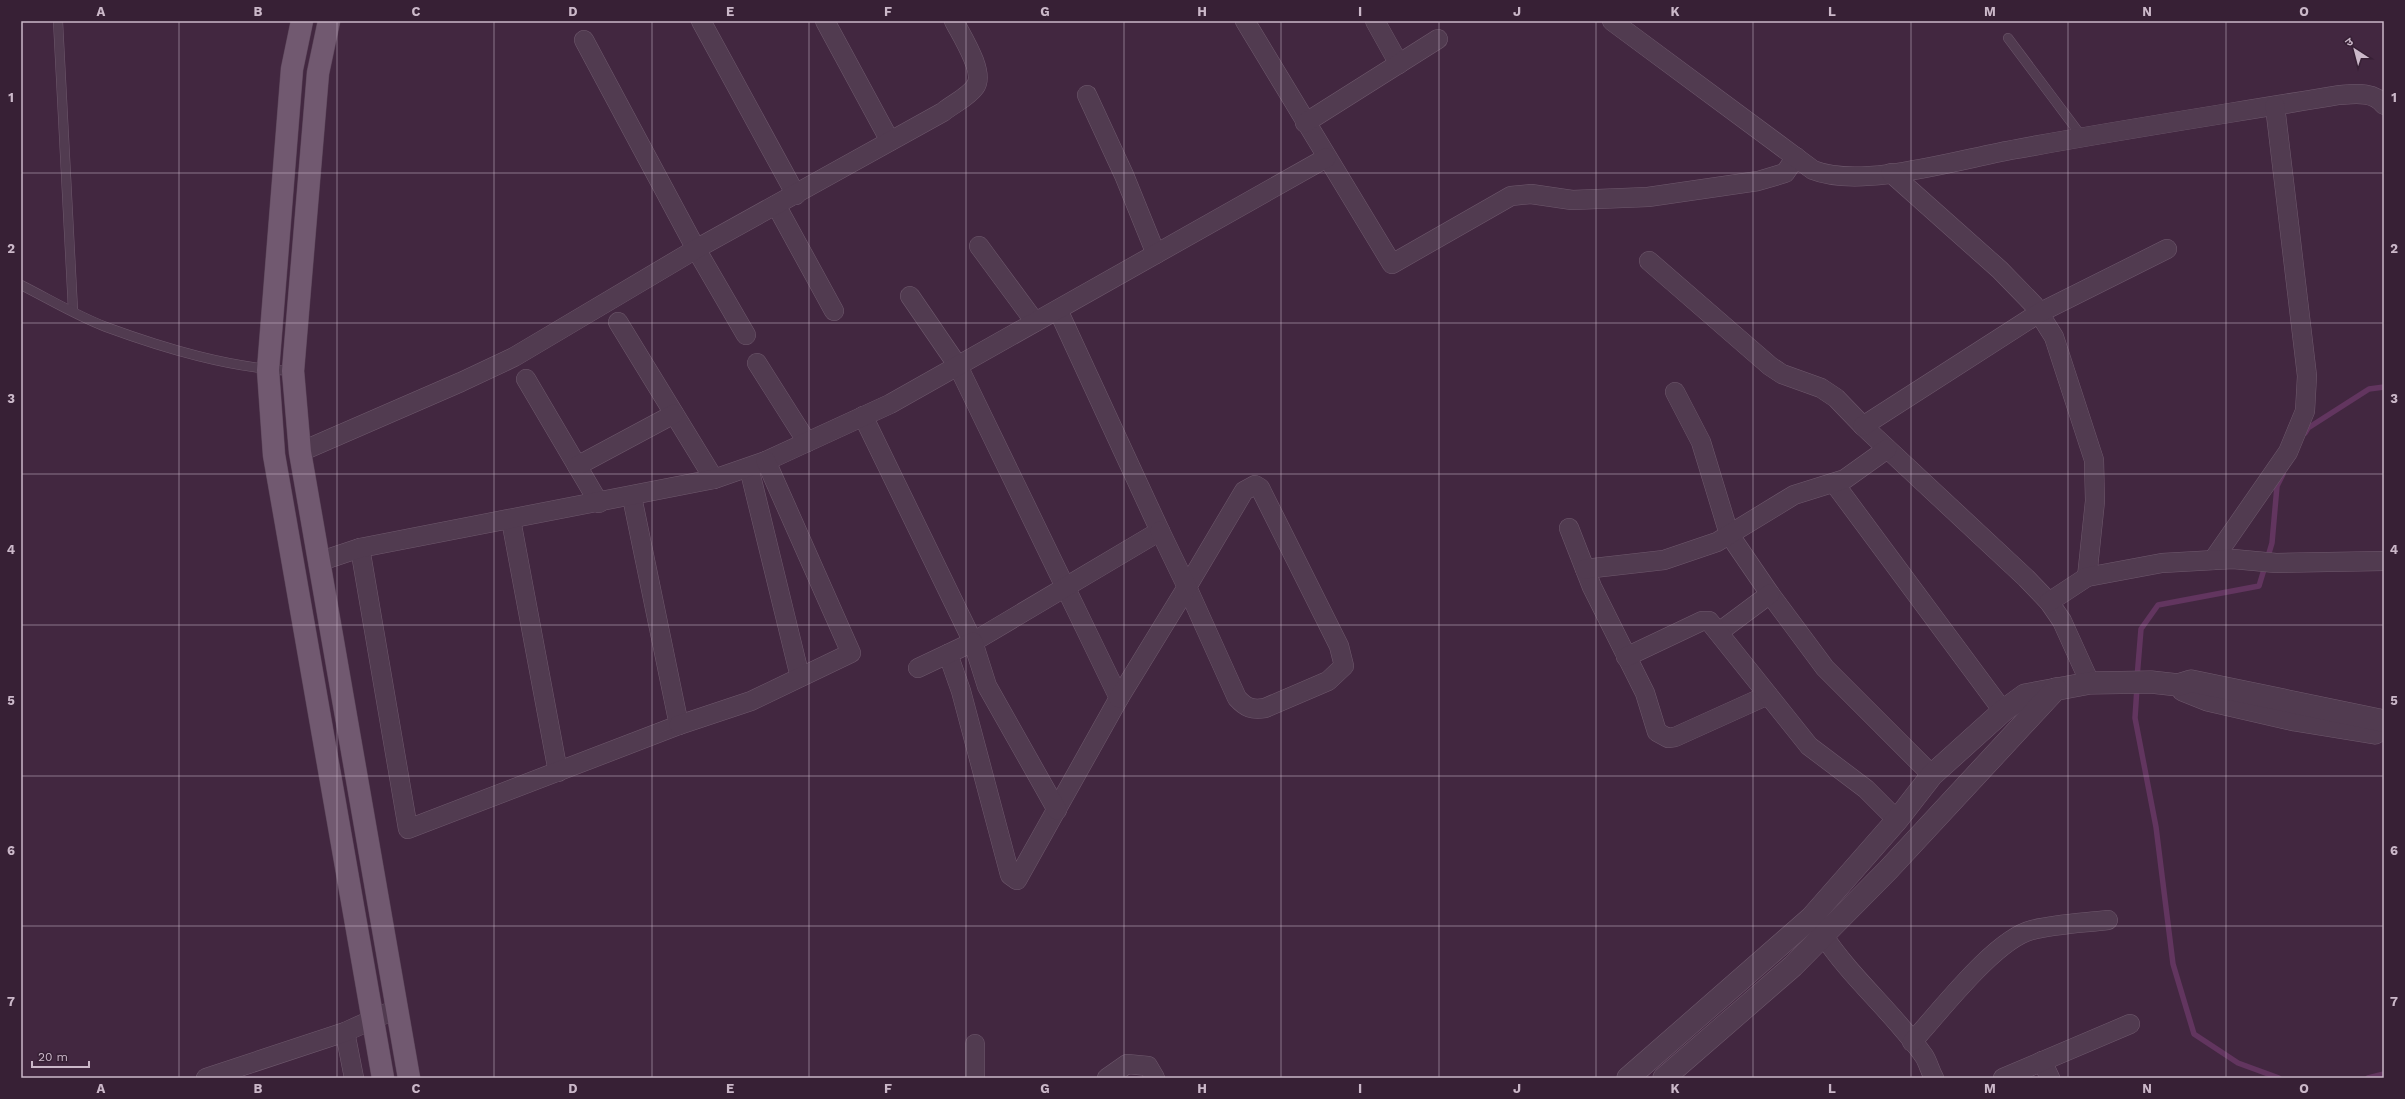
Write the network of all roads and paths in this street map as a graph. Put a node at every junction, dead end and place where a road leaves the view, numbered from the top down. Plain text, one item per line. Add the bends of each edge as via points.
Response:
1 (58, 21) edge
2 (302, 21) edge
3 (329, 21) edge
4 (701, 21) edge
5 (825, 21) edge
6 (954, 21) edge
7 (1245, 21) edge
8 (1375, 21) edge
9 (1612, 21) edge
10 (2008, 38) dead end
11 (1438, 39) dead end
12 (584, 40) dead end
13 (1400, 64) junction
14 (1087, 95) dead end
15 (2384, 105) edge
16 (2275, 106) junction
17 (1305, 123) junction
18 (2083, 138) junction
19 (890, 141) junction
20 (1796, 157) junction
21 (1326, 158) junction
22 (1891, 173) junction
23 (796, 194) junction
24 (776, 205) junction
25 (979, 246) dead end
26 (696, 249) junction
27 (2167, 249) dead end
28 (1156, 254) junction
29 (1649, 261) dead end
30 (21, 285) edge
31 (910, 296) dead end
32 (73, 310) junction
33 (1058, 310) junction
34 (834, 311) dead end
35 (2039, 313) junction
36 (618, 322) dead end
37 (1035, 322) junction
38 (746, 335) dead end
39 (757, 363) dead end
40 (958, 366) junction
41 (268, 370) junction
42 (293, 371) junction
43 (526, 379) dead end
44 (1675, 392) dead end
45 (674, 414) junction
46 (863, 416) junction
47 (1863, 426) junction
48 (807, 442) junction
49 (1888, 449) junction
50 (300, 452) junction
51 (757, 465) junction
52 (577, 466) junction
53 (714, 479) junction
54 (1834, 483) junction
55 (632, 497) junction
56 (599, 503) junction
57 (510, 520) junction
58 (1569, 528) dead end
59 (1160, 531) junction
60 (1729, 534) junction
61 (360, 548) junction
62 (2213, 560) junction
63 (2384, 561) edge
64 (318, 562) junction
65 (1585, 569) junction
66 (2087, 577) junction
67 (1187, 587) junction
68 (1066, 588) junction
69 (1770, 594) junction
70 (2049, 602) junction
71 (1719, 632) junction
72 (973, 642) junction
73 (948, 654) junction
74 (1626, 657) junction
75 (918, 668) dead end
76 (800, 677) junction
77 (2090, 683) junction
78 (2178, 685) junction
79 (2056, 689) junction
80 (1768, 695) junction
81 (1119, 698) junction
82 (2003, 711) junction
83 (2384, 721) edge
84 (679, 725) junction
85 (2384, 734) edge
86 (558, 772) junction
87 (1932, 775) junction
88 (1057, 810) junction
89 (1897, 820) junction
90 (2108, 920) dead end
91 (1823, 935) junction
92 (396, 1009) junction
93 (371, 1020) junction
94 (2130, 1024) dead end
95 (345, 1032) junction
96 (1912, 1042) junction
97 (975, 1044) dead end
98 (2046, 1070) edge
99 (206, 1078) edge
100 (354, 1078) edge
101 (383, 1078) edge
102 (409, 1078) edge
103 (975, 1078) edge
104 (1107, 1078) edge
105 (1156, 1078) edge
106 (1628, 1078) edge
107 (1664, 1078) edge
108 (1934, 1078) edge
109 (2003, 1078) edge

1 - 32 lane
2 - 41 main road via 292,69
3 - 42 main road via 318,73
4 - 23 street
5 - 19 street
6 - 19 street via 975,63 978,78 976,87 943,112
7 - 17 street
8 - 13 street
9 - 20 street
10 - 18 lane
11 - 13 street
12 - 26 street
13 - 17 street
14 - 28 street via 1124,175
15 - 16 street via 2380,99 2361,94 2339,95
16 - 18 street
16 - 62 street via 2307,376 2305,411 2288,452
17 - 21 street
18 - 22 street
19 - 23 street
20 - 21 street via 1785,173 1758,181 1648,197 1572,200 1532,194 1511,196 1392,264
20 - 22 street via 1813,170 1828,176 1855,178
21 - 28 street
22 - 35 street via 2000,270
23 - 24 street
24 - 26 street
24 - 34 street
25 - 37 street
26 - 38 street
26 - 50 street via 514,357
27 - 35 street
28 - 33 street
29 - 47 street via 1770,366 1782,374 1821,388 1836,398
30 - 32 lane
31 - 40 street
32 - 41 lane via 106,326 205,358
33 - 37 street
33 - 59 street
35 - 47 street
35 - 66 street via 2054,337 2094,460 2095,501
36 - 45 street
37 - 40 street
39 - 48 street
40 - 46 street
40 - 68 street
41 - 42 lane
41 - 93 main road via 274,455
42 - 50 main road
43 - 52 street
44 - 60 street via 1701,442
45 - 52 street
45 - 53 street
46 - 48 street
46 - 72 street
47 - 49 street
48 - 51 street
49 - 54 street via 1845,479
49 - 70 street
50 - 64 main road
51 - 53 street
51 - 76 street
51 - 76 street via 851,653
52 - 56 street
53 - 55 street
54 - 60 street via 1794,495
54 - 82 street
55 - 56 street
55 - 84 street
56 - 57 street
57 - 61 street
57 - 86 street
58 - 65 street
59 - 67 street
59 - 68 street
60 - 65 street via 1717,542 1664,560
60 - 69 street
61 - 64 street
61 - 86 street via 408,829
62 - 63 street via 2276,563
62 - 66 street via 2162,563
64 - 92 main road
65 - 74 street
66 - 70 street
67 - 67 street via 1244,490 1255,485 1260,488 1339,646 1344,666 1328,680 1265,708 1254,710 1244,706 1237,698
67 - 81 street
68 - 72 street
68 - 81 street
69 - 71 street
69 - 87 street via 1825,668
70 - 77 street via 2062,621
71 - 74 street via 1709,621 1702,621
71 - 80 street
72 - 73 street
72 - 88 street via 987,686
73 - 75 street
73 - 88 street via 961,691 1010,876 1017,880
74 - 80 street via 1645,693 1657,732 1668,738
76 - 84 street via 751,701
77 - 78 street via 2151,682
77 - 79 street
78 - 83 street via 2191,680
78 - 85 street via 2185,692 2208,700 2295,720
79 - 82 street via 2025,695
79 - 91 street via 1888,870
80 - 89 street via 1809,746 1866,789
81 - 88 street
82 - 87 street
84 - 86 street
87 - 89 street
89 - 106 street via 1811,918
90 - 96 street via 2031,930 2007,944 1980,967
91 - 96 street via 1835,953
91 - 107 street via 1792,966
92 - 93 street
92 - 102 main road
93 - 95 street
93 - 101 main road
94 - 98 street
95 - 99 street
95 - 100 street
96 - 108 street via 1925,1057
97 - 103 street
98 - 109 street
104 - 105 street via 1127,1064 1148,1066

